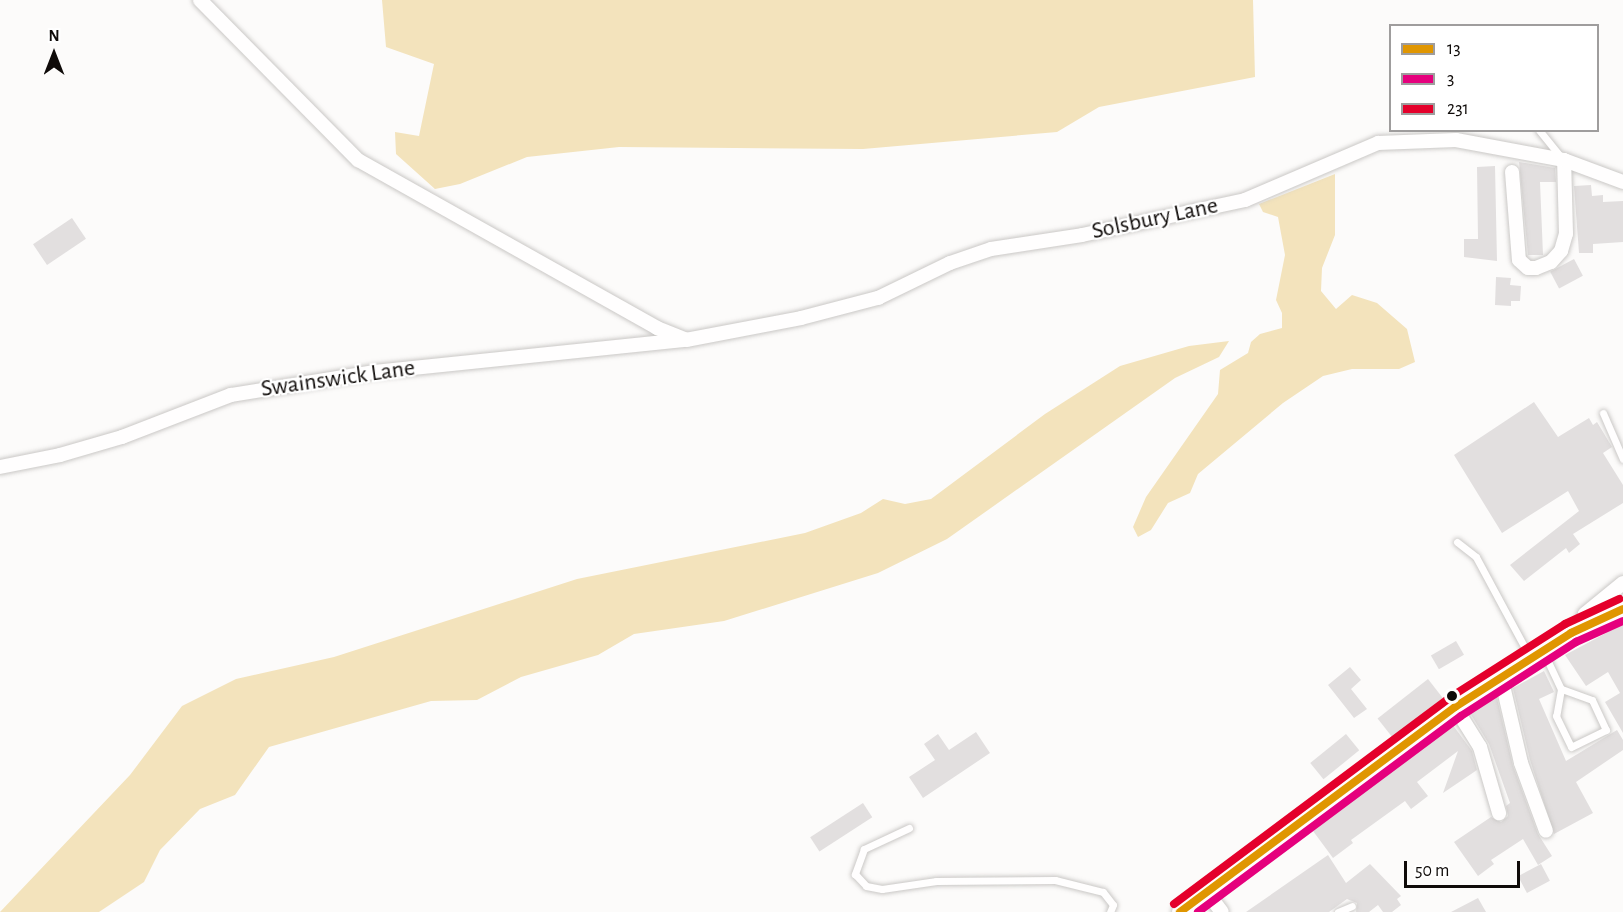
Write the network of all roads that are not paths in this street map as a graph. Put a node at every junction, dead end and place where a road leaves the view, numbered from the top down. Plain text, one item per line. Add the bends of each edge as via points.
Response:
1 (200, 0) edge
2 (1541, 132) edge
3 (1564, 160) junction
4 (1512, 172) dead end
5 (1623, 182) edge
6 (686, 340) junction
7 (1603, 413) dead end
8 (1623, 459) edge
9 (0, 467) edge
10 (1457, 542) dead end
11 (1623, 583) edge
12 (1623, 609) edge
13 (1586, 625) junction
14 (1537, 655) junction
15 (1501, 677) junction
16 (1562, 689) junction
17 (1455, 707) junction
18 (1499, 813) dead end
19 (909, 828) dead end
20 (1546, 831) dead end
21 (1206, 891) junction
22 (1352, 906) dead end
23 (1110, 912) edge
24 (1180, 912) edge
25 (1222, 912) edge
26 (1338, 912) edge

1 - 6 street via 358,160 657,328
2 - 3 lane
3 - 4 street via 1566,234 1551,262 1536,268 1528,268 1519,260
3 - 5 street, Solsbury Lane
3 - 6 street, Solsbury Lane via 1456,140 1378,143 1245,200 1082,235 991,249 950,263 878,298 801,318
6 - 9 street, Swainswick Lane via 374,372 231,395 122,437
7 - 8 lane
10 - 14 lane via 1476,557
11 - 13 street via 1585,614
12 - 13 street
13 - 14 street
14 - 15 street
14 - 16 lane
15 - 17 street
15 - 20 street via 1521,763
16 - 16 lane via 1556,716 1571,747 1606,730 1592,700
17 - 18 street via 1480,747
17 - 21 street
19 - 23 lane via 864,849 855,874 866,886 882,889 936,881 1055,880 1103,892 1113,905
21 - 24 street
21 - 25 street
22 - 26 lane

